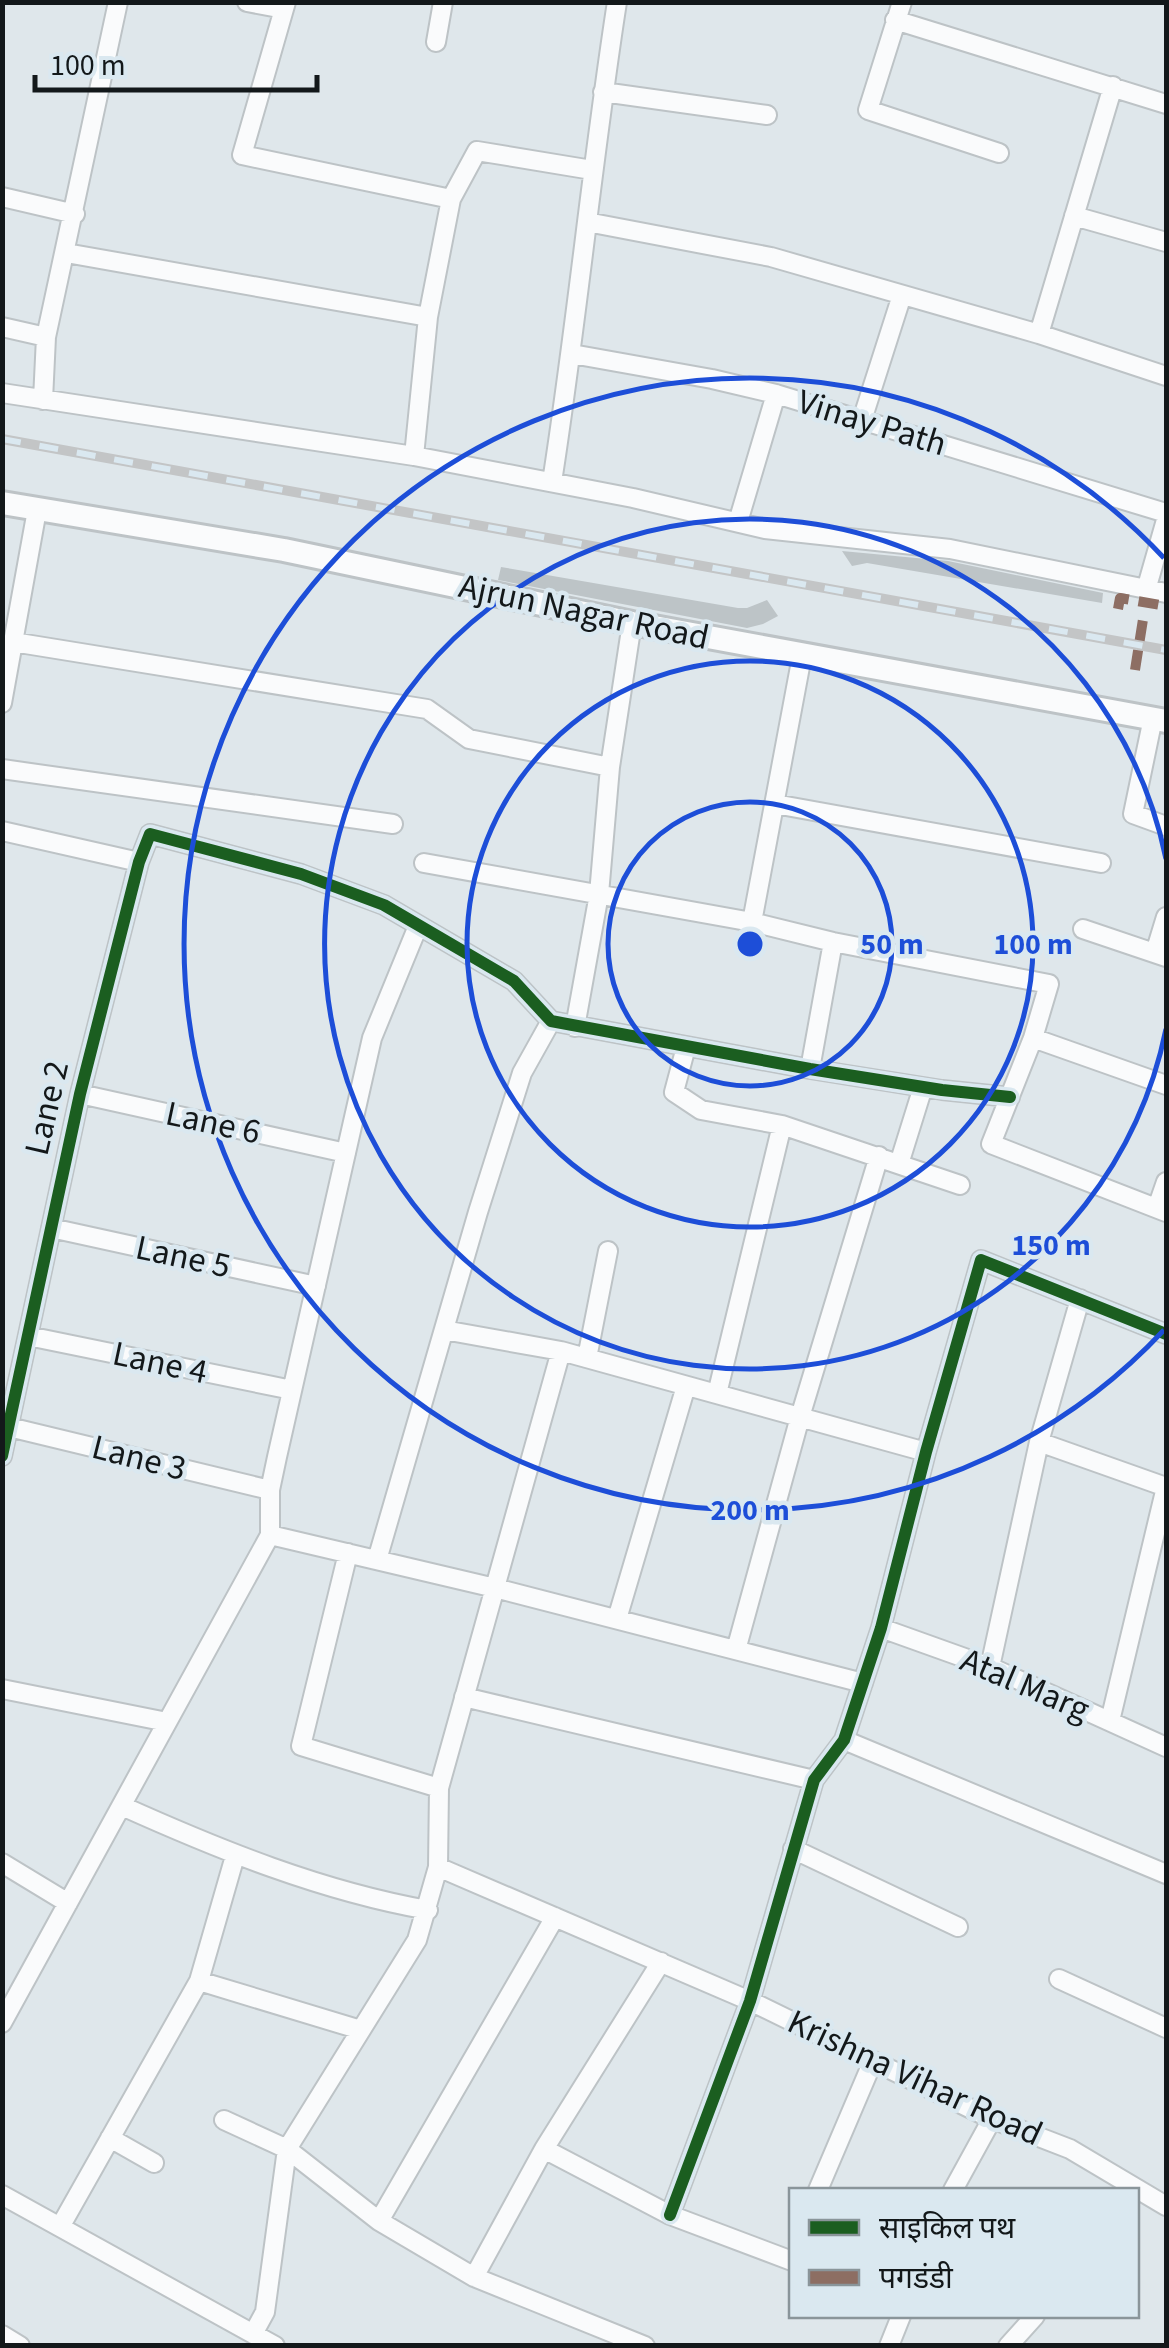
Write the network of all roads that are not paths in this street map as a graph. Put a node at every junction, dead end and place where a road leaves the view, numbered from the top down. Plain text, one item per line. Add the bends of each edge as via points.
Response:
1 (118, 2) edge
2 (247, 2) edge
3 (443, 2) edge
4 (617, 2) edge
5 (285, 6) edge
6 (898, 11) edge
7 (436, 42) dead end
8 (1113, 86) junction
9 (603, 92) junction
10 (1166, 104) edge
11 (767, 115) dead end
12 (999, 153) dead end
13 (592, 170) junction
14 (2, 196) edge
15 (451, 199) junction
16 (74, 214) junction
17 (1074, 216) junction
18 (586, 222) junction
19 (1166, 242) edge
20 (66, 252) junction
21 (902, 294) junction
22 (428, 317) junction
23 (2, 328) edge
24 (1039, 334) junction
25 (46, 337) junction
26 (572, 354) junction
27 (1166, 376) edge
28 (2, 393) edge
29 (776, 394) junction
30 (43, 400) junction
31 (862, 420) junction
32 (414, 456) junction
33 (552, 482) junction
34 (2, 503) edge
35 (38, 510) junction
36 (1166, 516) edge
37 (738, 522) junction
38 (1146, 590) junction
39 (1166, 593) edge
40 (632, 623) junction
41 (12, 642) junction
42 (802, 656) junction
43 (2, 703) edge
44 (1160, 720) edge
45 (610, 767) junction
46 (2, 769) edge
47 (775, 804) junction
48 (393, 824) dead end
49 (1166, 826) edge
50 (2, 832) edge
51 (139, 862) junction
52 (424, 863) dead end
53 (1101, 863) dead end
54 (599, 894) junction
55 (1166, 917) edge
56 (752, 922) junction
57 (418, 926) junction
58 (1082, 930) dead end
59 (834, 942) junction
60 (1160, 955) edge
61 (551, 1022) junction
62 (575, 1027) junction
63 (1033, 1038) junction
64 (686, 1046) junction
65 (810, 1068) junction
66 (1166, 1085) edge
67 (922, 1087) junction
68 (80, 1094) junction
69 (1010, 1097) junction
70 (782, 1125) junction
71 (346, 1152) junction
72 (879, 1156) junction
73 (899, 1164) junction
74 (1166, 1182) edge
75 (960, 1185) dead end
76 (1162, 1210) edge
77 (51, 1228) junction
78 (608, 1251) dead end
79 (316, 1286) junction
80 (1080, 1299) junction
81 (444, 1330) junction
82 (1166, 1334) edge
83 (28, 1336) junction
84 (562, 1351) junction
85 (588, 1358) junction
86 (686, 1386) junction
87 (292, 1390) junction
88 (717, 1394) junction
89 (800, 1417) junction
90 (9, 1427) junction
91 (1038, 1442) junction
92 (926, 1452) junction
93 (2, 1456) edge
94 (270, 1490) junction
95 (270, 1535) junction
96 (348, 1553) junction
97 (377, 1560) junction
98 (495, 1588) junction
99 (617, 1619) junction
100 (882, 1628) junction
101 (736, 1650) junction
102 (990, 1667) junction
103 (863, 1682) junction
104 (2, 1689) edge
105 (464, 1698) junction
106 (1110, 1721) junction
107 (167, 1722) junction
108 (844, 1740) junction
109 (1166, 1748) edge
110 (814, 1780) junction
111 (439, 1788) junction
112 (122, 1806) junction
113 (793, 1850) junction
114 (235, 1856) junction
115 (2, 1863) edge
116 (438, 1866) junction
117 (1166, 1874) edge
118 (68, 1903) junction
119 (428, 1910) junction
120 (554, 1916) junction
121 (958, 1927) dead end
122 (661, 1962) junction
123 (1059, 1978) dead end
124 (199, 1981) junction
125 (750, 2001) junction
126 (3, 2019) edge
127 (1166, 2028) edge
128 (361, 2030) junction
129 (872, 2061) junction
130 (224, 2120) dead end
131 (992, 2120) junction
132 (110, 2138) junction
133 (544, 2148) junction
134 (287, 2149) junction
135 (154, 2163) dead end
136 (819, 2188) edge
137 (954, 2188) edge
138 (1125, 2188) edge
139 (2, 2194) edge
140 (1141, 2199) edge
141 (1166, 2206) edge
142 (670, 2215) junction
143 (379, 2221) junction
144 (60, 2227) junction
145 (789, 2258) edge
146 (474, 2277) junction
147 (900, 2318) edge
148 (1034, 2318) edge
149 (253, 2334) junction
150 (2, 2336) edge
151 (610, 2339) edge
152 (20, 2346) edge
153 (275, 2346) edge
154 (645, 2346) edge
155 (889, 2346) edge
156 (1008, 2346) edge

1 - 16 street
2 - 5 street
3 - 7 street
4 - 9 street
5 - 15 street via 242,155
6 - 8 street
6 - 12 street via 868,110
8 - 10 street
8 - 17 street
9 - 11 street
9 - 13 street
13 - 15 street via 477,152
13 - 18 street
14 - 16 street
15 - 22 street
16 - 20 street
17 - 19 street
17 - 24 street
18 - 21 street via 771,257
18 - 26 street
20 - 22 street
20 - 25 street
21 - 24 street
21 - 31 street
22 - 32 street
23 - 25 street
24 - 27 street
25 - 30 street
26 - 29 street, Vinay Path
26 - 33 street
28 - 30 street
29 - 31 street, Vinay Path
29 - 37 street
30 - 32 street
31 - 36 street, Vinay Path
32 - 33 street
33 - 37 street
34 - 35 street, Ajrun Nagar Road
35 - 40 street, Ajrun Nagar Road via 284,550
35 - 41 street
36 - 38 street
37 - 38 street via 950,549
38 - 39 street
40 - 42 street, Ajrun Nagar Road
40 - 45 street
41 - 43 street
41 - 45 street via 427,708 469,739
42 - 44 street, Ajrun Nagar Road
42 - 47 street
44 - 49 street via 1132,814
45 - 54 street
46 - 48 street
47 - 53 street
47 - 56 street
50 - 51 street
51 - 57 street, Lane 2 via 150,834 301,874 384,904
51 - 68 street, Lane 2
52 - 54 street
54 - 56 street
54 - 62 street
55 - 60 street
56 - 59 street
57 - 61 street via 514,981
57 - 71 street via 372,1038
58 - 60 street
59 - 63 street via 1049,984
59 - 65 street
61 - 62 street
61 - 81 street via 522,1073
62 - 64 street
63 - 66 street
63 - 69 street
64 - 65 street
64 - 70 street via 674,1092 701,1110
65 - 67 street
67 - 69 street
67 - 73 street
68 - 71 street, Lane 6
68 - 77 street, Lane 2
69 - 76 street via 992,1144
70 - 72 street
70 - 88 street
71 - 79 street
72 - 73 street
72 - 89 street
73 - 75 street
74 - 76 street
77 - 79 street, Lane 5
77 - 83 street, Lane 2
78 - 85 street
79 - 87 street
80 - 82 street
80 - 91 street
80 - 92 street via 981,1260
81 - 84 street
81 - 97 street
83 - 87 street, Lane 4
83 - 90 street, Lane 2
84 - 85 street
84 - 98 street
85 - 86 street
86 - 88 street
86 - 99 street
87 - 94 street
88 - 89 street
89 - 92 street
89 - 101 street
90 - 93 street, Lane 2
90 - 94 street, Lane 3
91 - 102 street
91 - 106 street via 1166,1487
92 - 100 street
94 - 95 street
95 - 96 street
95 - 107 street
96 - 97 street
96 - 111 street via 301,1746
97 - 98 street
98 - 99 street
98 - 105 street
99 - 101 street
100 - 102 street, Atal Marg
100 - 103 street
101 - 103 street
102 - 106 street, Atal Marg
103 - 108 street
104 - 107 street
105 - 110 street
105 - 111 street
106 - 109 street, Atal Marg
107 - 112 street
108 - 110 street
108 - 117 street
110 - 113 street
111 - 116 street
112 - 114 street
112 - 118 street
113 - 121 street
113 - 125 street
114 - 119 street
114 - 124 street
115 - 118 street
116 - 119 street
116 - 120 street, Krishna Vihar Road
118 - 126 street
119 - 128 street via 417,1940
120 - 122 street, Krishna Vihar Road
120 - 143 street
122 - 125 street, Krishna Vihar Road
122 - 133 street
123 - 127 street
124 - 128 street
124 - 132 street
125 - 129 street, Krishna Vihar Road
125 - 142 street
128 - 134 street
129 - 131 street, Krishna Vihar Road
129 - 136 street
130 - 134 street
131 - 137 street
131 - 138 street, Krishna Vihar Road via 1070,2149
132 - 135 street
132 - 144 street
133 - 142 street
133 - 146 street
134 - 143 street
134 - 149 street via 264,2312
139 - 144 street
140 - 141 street, Krishna Vihar Road
142 - 145 street
143 - 146 street
144 - 149 street
146 - 151 street
147 - 155 street
148 - 156 street
149 - 153 street
150 - 152 street
151 - 154 street

